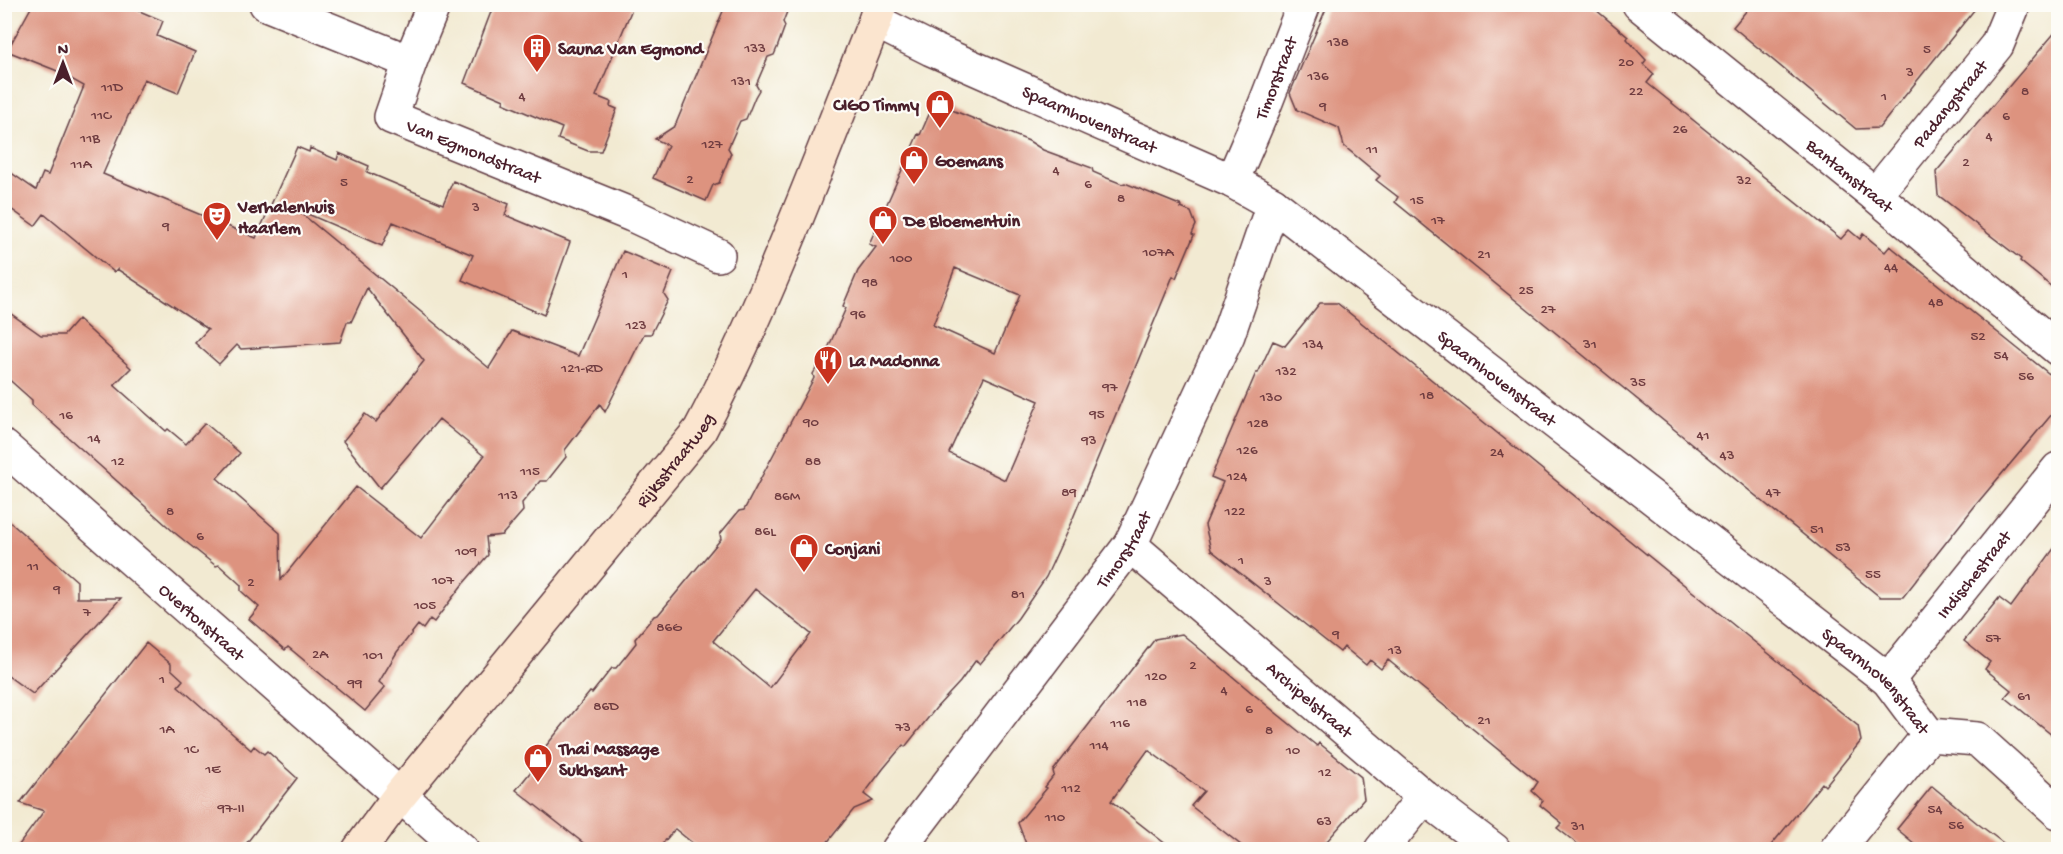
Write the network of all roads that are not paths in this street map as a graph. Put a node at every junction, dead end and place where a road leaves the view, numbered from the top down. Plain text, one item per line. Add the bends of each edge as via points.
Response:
1 (266, 4) edge
2 (434, 4) edge
3 (1305, 4) edge
4 (1639, 4) edge
5 (2014, 4) edge
6 (877, 13) edge
7 (410, 62) junction
8 (1232, 181) junction
9 (1875, 195) junction
10 (1273, 204) junction
11 (718, 255) dead end
12 (2058, 349) edge
13 (4, 447) edge
14 (2058, 469) edge
15 (1130, 545) junction
16 (1888, 680) junction
17 (1929, 735) junction
18 (400, 795) junction
19 (1424, 797) junction
20 (2058, 812) edge
21 (359, 849) edge
22 (462, 849) edge
23 (898, 849) edge
24 (1381, 849) edge
25 (1494, 849) edge
26 (1836, 849) edge

1 - 7 street
2 - 7 street
3 - 8 street, Timorstraat
4 - 9 street, Bantamstraat
5 - 9 street, Padangstraat via 1997,45
6 - 8 street, Spaarnhovenstraat via 931,49
6 - 18 main road, Rijksstraatweg via 770,281 731,372 700,430
7 - 11 street, Van Egmondstraat via 391,117 632,215
8 - 10 street, Spaarnhovenstraat
9 - 12 street, Bantamstraat
10 - 15 street, Timorstraat via 1228,335
10 - 16 street, Spaarnhovenstraat
13 - 18 street, Overtonstraat
14 - 16 street, Indischestraat
15 - 19 street, Archipelstraat
15 - 23 street, Timorstraat
16 - 17 street, Spaarnhovenstraat
17 - 20 street, Spaarnhovenstraat via 1977,739
17 - 26 street
18 - 21 main road, Rijksstraatweg
18 - 22 street, Overtonstraat
19 - 24 street
19 - 25 street, Archipelstraat

